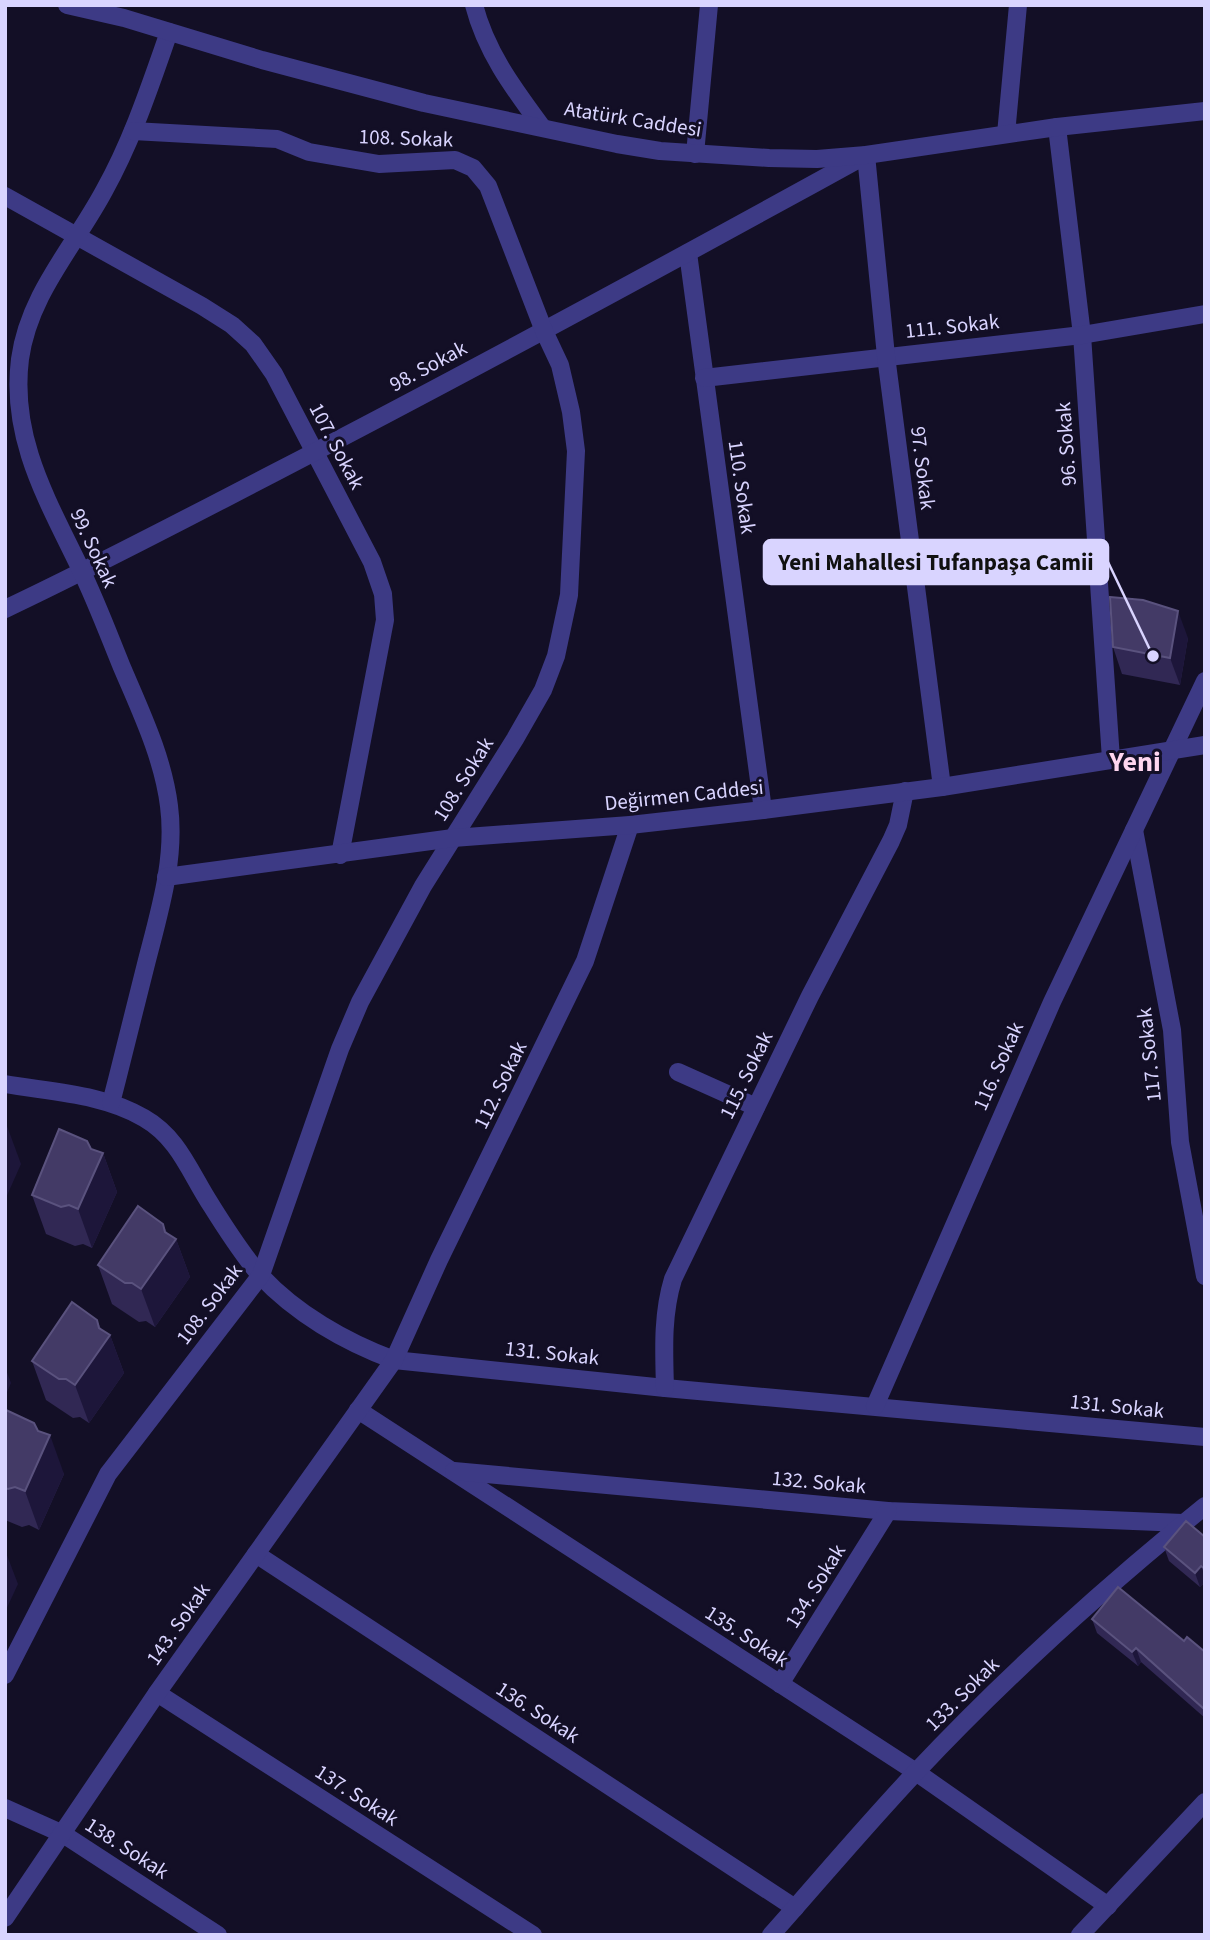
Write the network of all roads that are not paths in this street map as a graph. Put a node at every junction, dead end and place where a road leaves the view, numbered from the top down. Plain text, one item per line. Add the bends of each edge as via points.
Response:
1 (67, 5) edge
2 (474, 5) edge
3 (709, 5) edge
4 (1018, 5) edge
5 (169, 32) junction
6 (1205, 111) edge
7 (542, 127) junction
8 (1057, 127) junction
9 (133, 131) junction
10 (1006, 134) junction
11 (695, 154) junction
12 (866, 155) junction
13 (5, 197) edge
14 (77, 238) junction
15 (688, 253) junction
16 (1205, 314) edge
17 (544, 331) junction
18 (1082, 335) junction
19 (886, 356) junction
20 (704, 378) junction
21 (315, 451) junction
22 (82, 572) junction
23 (5, 609) edge
24 (1205, 681) edge
25 (1205, 745) edge
26 (1173, 749) junction
27 (1111, 759) junction
28 (942, 787) junction
29 (905, 791) junction
30 (764, 810) junction
31 (630, 825) junction
32 (1134, 830) junction
33 (453, 838) junction
34 (340, 855) junction
35 (166, 877) junction
36 (678, 1072) dead end
37 (5, 1084) edge
38 (111, 1103) junction
39 (756, 1107) junction
40 (1200, 1221) edge
41 (261, 1275) junction
42 (1205, 1276) edge
43 (394, 1360) junction
44 (665, 1388) junction
45 (876, 1406) junction
46 (358, 1410) junction
47 (1205, 1437) edge
48 (450, 1471) junction
49 (1205, 1506) edge
50 (888, 1511) junction
51 (1184, 1523) junction
52 (256, 1554) junction
53 (5, 1675) edge
54 (780, 1684) junction
55 (157, 1693) junction
56 (916, 1772) junction
57 (1205, 1802) edge
58 (5, 1808) edge
59 (63, 1834) junction
60 (1108, 1906) junction
61 (795, 1908) junction
62 (5, 1918) edge
63 (218, 1935) edge
64 (533, 1935) edge
65 (771, 1935) edge
66 (1080, 1935) edge

1 - 5 street, Atatürk Caddesi
2 - 7 street via 492,53
3 - 11 street
4 - 10 street
5 - 7 street, Atatürk Caddesi via 424,103
5 - 9 street, 99. Sokak
6 - 8 street, Atatürk Caddesi
7 - 11 street, Atatürk Caddesi via 617,144
8 - 10 street, Atatürk Caddesi
8 - 18 street, 96. Sokak
9 - 14 street, 99. Sokak
9 - 17 street, 108. Sokak via 276,139 309,152 379,164 455,160 473,168 488,186
10 - 12 street, Atatürk Caddesi
11 - 12 street, Atatürk Caddesi via 817,159
12 - 15 street, 98. Sokak
12 - 19 street, 97. Sokak
13 - 14 street, 107. Sokak
14 - 21 street, 107. Sokak via 232,325 274,374
14 - 22 street, 99. Sokak via 35,303 20,360 19,399 30,462
15 - 17 street, 98. Sokak
15 - 20 street, 110. Sokak
16 - 18 street, 111. Sokak
17 - 21 street, 98. Sokak
17 - 33 street, 108. Sokak via 560,365 576,451 569,595 556,656 543,690
18 - 19 street, 111. Sokak
18 - 27 street, 96. Sokak
19 - 20 street, 111. Sokak
19 - 28 street, 97. Sokak
20 - 30 street, 110. Sokak
21 - 22 street, 98. Sokak
21 - 34 street, 107. Sokak via 372,562 383,594 385,620
22 - 23 street, 98. Sokak
22 - 35 street, 99. Sokak via 161,767 171,830
24 - 26 street, 116. Sokak
25 - 26 street, Değirmen Caddesi
26 - 27 street, Değirmen Caddesi
26 - 32 street, 116. Sokak
27 - 28 street, Değirmen Caddesi
28 - 29 street, Değirmen Caddesi
29 - 30 street, Değirmen Caddesi
29 - 39 street, 115. Sokak via 891,841
30 - 31 street, Değirmen Caddesi
31 - 33 street, Değirmen Caddesi
31 - 43 street, 112. Sokak via 585,961
32 - 40 street, 117. Sokak via 1172,1030 1180,1142
32 - 45 street, 116. Sokak via 1015,1082
33 - 34 street, Değirmen Caddesi
33 - 41 street, 108. Sokak via 360,1002
34 - 35 street, Değirmen Caddesi
35 - 38 street, 99. Sokak
36 - 39 street
37 - 38 street, 131. Sokak
38 - 41 street, 131. Sokak via 145,1118 172,1140 209,1203
39 - 44 street, 115. Sokak via 673,1279 664,1327
40 - 42 street, 117. Sokak
41 - 43 street, 131. Sokak via 337,1334
41 - 53 street, 108. Sokak via 108,1474
43 - 44 street, 131. Sokak
43 - 46 street, 143. Sokak
44 - 45 street, 131. Sokak
45 - 47 street, 131. Sokak
46 - 48 street, 135. Sokak
46 - 52 street, 143. Sokak
48 - 50 street, 132. Sokak
48 - 54 street, 135. Sokak
49 - 51 street, 133. Sokak
50 - 51 street, 132. Sokak
50 - 54 street, 134. Sokak
51 - 56 street, 133. Sokak via 1050,1640
52 - 55 street, 143. Sokak
52 - 61 street, 136. Sokak
54 - 56 street, 135. Sokak
55 - 59 street, 143. Sokak
55 - 64 street, 137. Sokak
56 - 60 street, 135. Sokak
56 - 61 street, 133. Sokak
57 - 60 street
58 - 59 street, 138. Sokak
59 - 62 street, 143. Sokak
59 - 63 street, 138. Sokak
60 - 66 street
61 - 65 street, 133. Sokak

